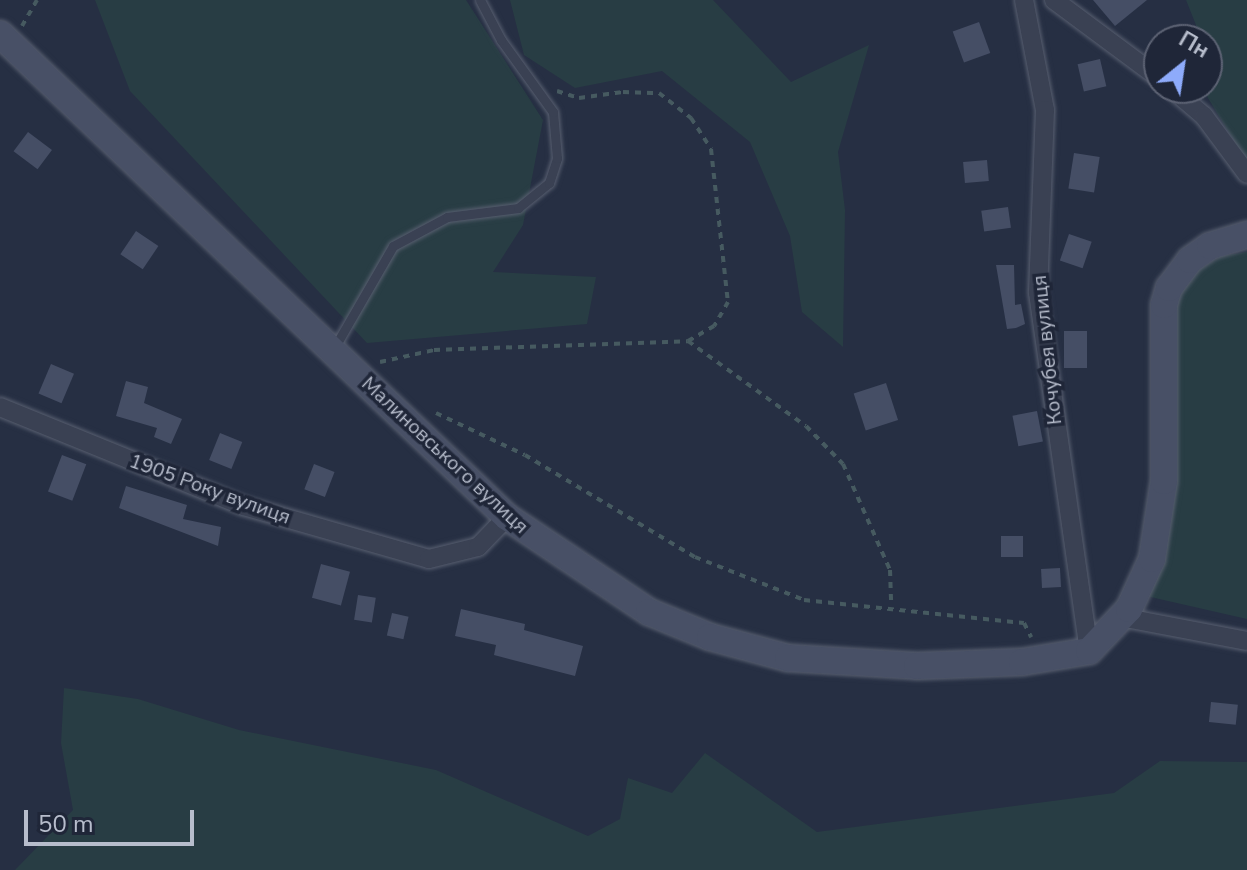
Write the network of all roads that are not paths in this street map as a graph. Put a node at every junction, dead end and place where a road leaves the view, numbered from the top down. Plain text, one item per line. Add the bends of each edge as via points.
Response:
1 (480, 0) edge
2 (1024, 0) edge
3 (1054, 0) edge
4 (0, 34) edge
5 (1143, 66) edge
6 (1190, 104) edge
7 (1247, 174) edge
8 (1247, 235) edge
9 (342, 360) junction
10 (0, 407) edge
11 (507, 517) junction
12 (1121, 617) junction
13 (1247, 641) edge
14 (1089, 651) junction

1 - 9 lane via 553,112 558,135 549,183 518,208 447,217 393,246
2 - 14 street, Кочубея вулиця via 1045,110 1038,293
3 - 5 street
4 - 9 main road, Малиновського вулиця
6 - 7 street
8 - 12 main road via 1210,246 1190,260 1169,288 1164,305 1164,481 1152,559
9 - 11 main road, Малиновського вулиця
10 - 11 street, 1905 Року вулиця via 244,506 429,559 478,547
11 - 14 main road, Малиновського вулиця via 649,612 710,637 788,658 917,666 1022,662
12 - 13 street
12 - 14 main road

